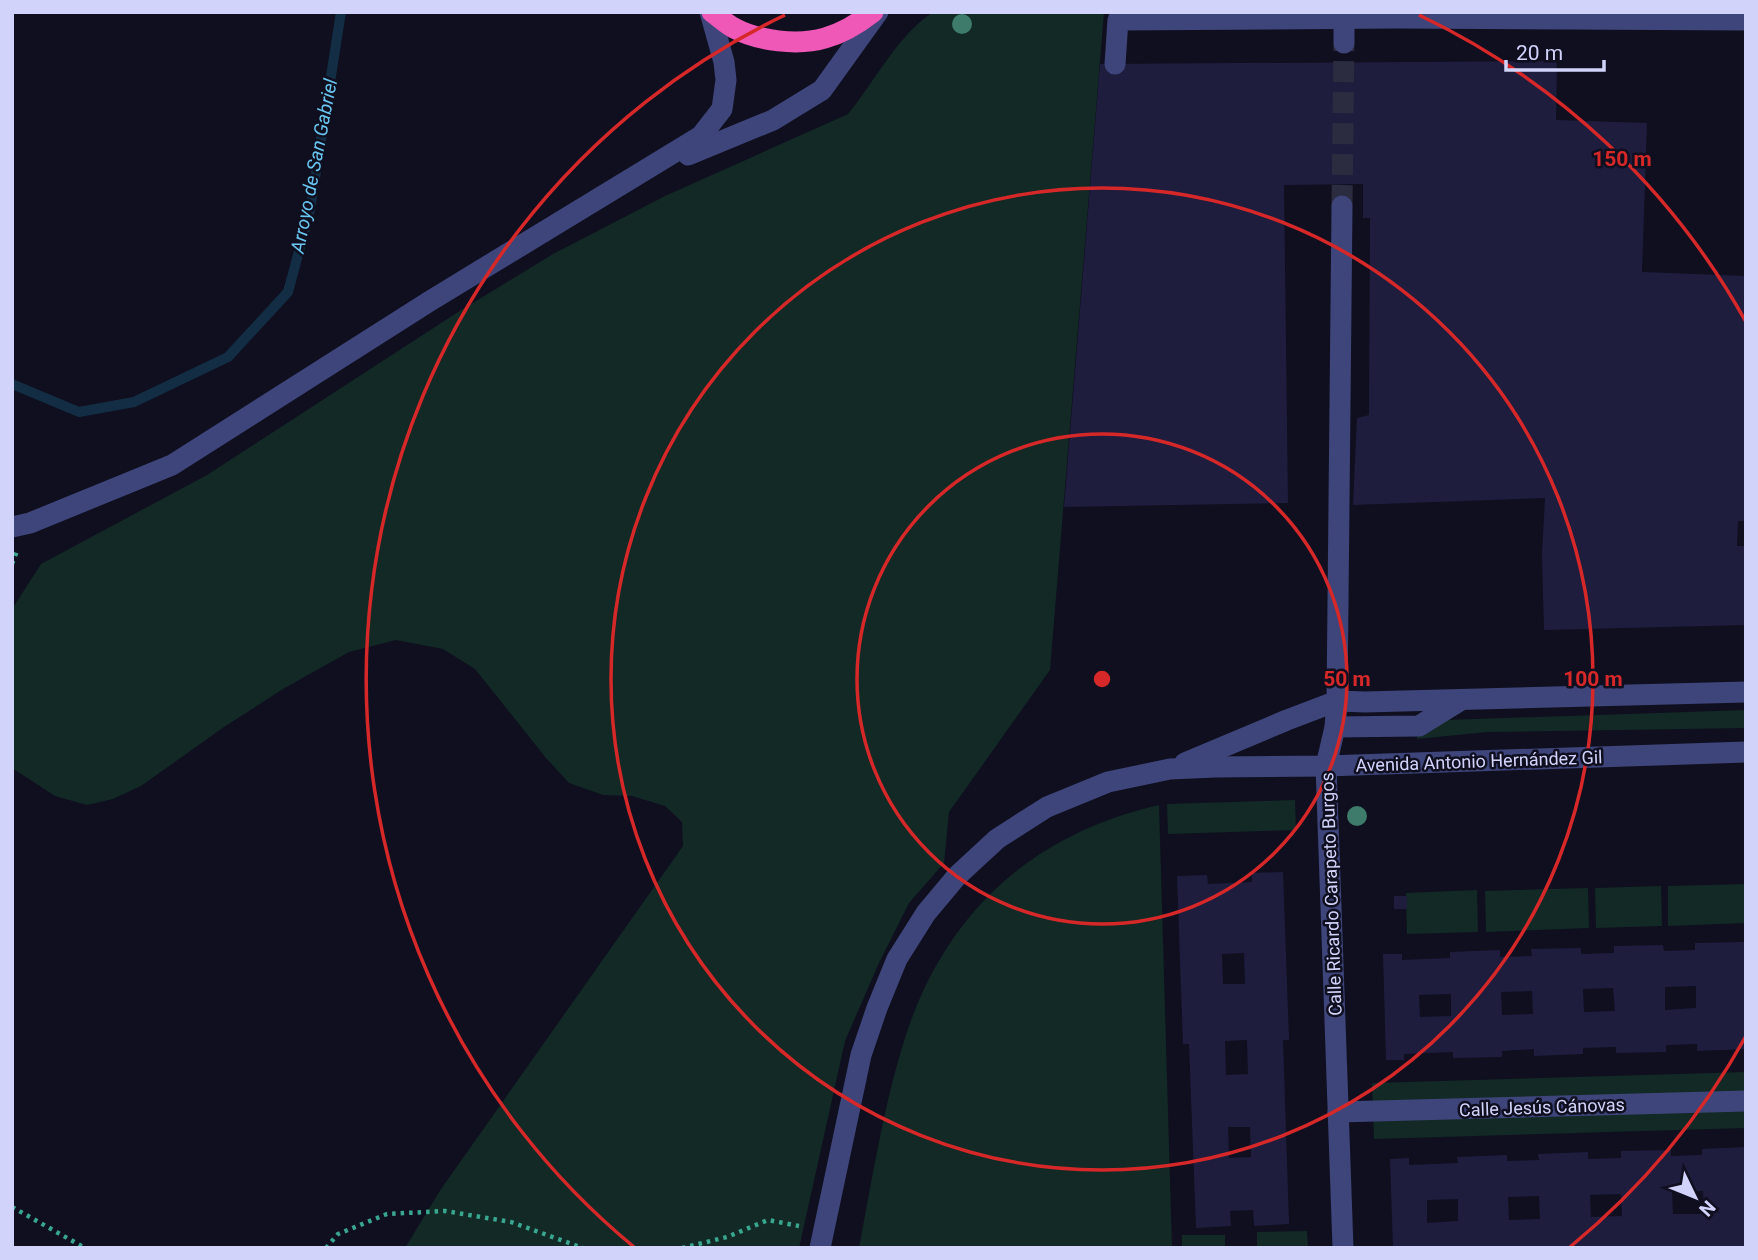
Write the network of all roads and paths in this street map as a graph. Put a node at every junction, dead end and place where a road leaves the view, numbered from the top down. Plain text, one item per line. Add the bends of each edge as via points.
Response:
1 (711, 12) edge
2 (873, 12) edge
3 (878, 12) edge
4 (1344, 14) edge
5 (1746, 19) edge
6 (1344, 43) tunnel mouth
7 (1115, 64) dead end
8 (638, 176) junction
9 (1342, 206) tunnel mouth
10 (12, 527) edge
11 (1746, 692) edge
12 (1463, 699) junction
13 (1337, 701) junction
14 (1335, 727) junction
15 (1746, 752) edge
16 (1326, 766) junction
17 (1170, 769) junction
18 (1746, 1101) edge
19 (1338, 1112) junction
20 (12, 1207) edge
21 (822, 1239) edge
22 (85, 1248) edge
23 (326, 1248) edge
24 (583, 1248) edge
25 (682, 1248) edge
26 (1343, 1248) edge

1 - 2 highway via 734,28 763,39 793,42 824,39 857,25
1 - 8 street via 724,62 722,109 701,136
3 - 8 street via 822,90 773,120
4 - 5 street
4 - 6 street
4 - 7 street via 1118,20
8 - 10 street via 430,300 172,465
9 - 13 street, Calle Ricardo Carapeto Burgos
11 - 12 street, Avenida Antonio Hernández Gil
12 - 13 street, Avenida Antonio Hernández Gil
12 - 14 street via 1419,726
13 - 14 street, Calle Ricardo Carapeto Burgos
13 - 17 street, Avenida Antonio Hernández Gil
14 - 16 street, Calle Ricardo Carapeto Burgos
15 - 16 street, Avenida Antonio Hernández Gil
16 - 17 street, Avenida Antonio Hernández Gil
16 - 19 street, Calle Ricardo Carapeto Burgos
17 - 21 street, Avenida Antonio Hernández Gil via 1108,782 1047,807 997,839 926,913 897,959 865,1043
18 - 19 street, Calle Jesús Cánovas
19 - 26 street, Calle Ricardo Carapeto Burgos
20 - 22 path
21 - 25 path via 768,1220
23 - 24 path via 338,1234 387,1214 445,1211 511,1223

